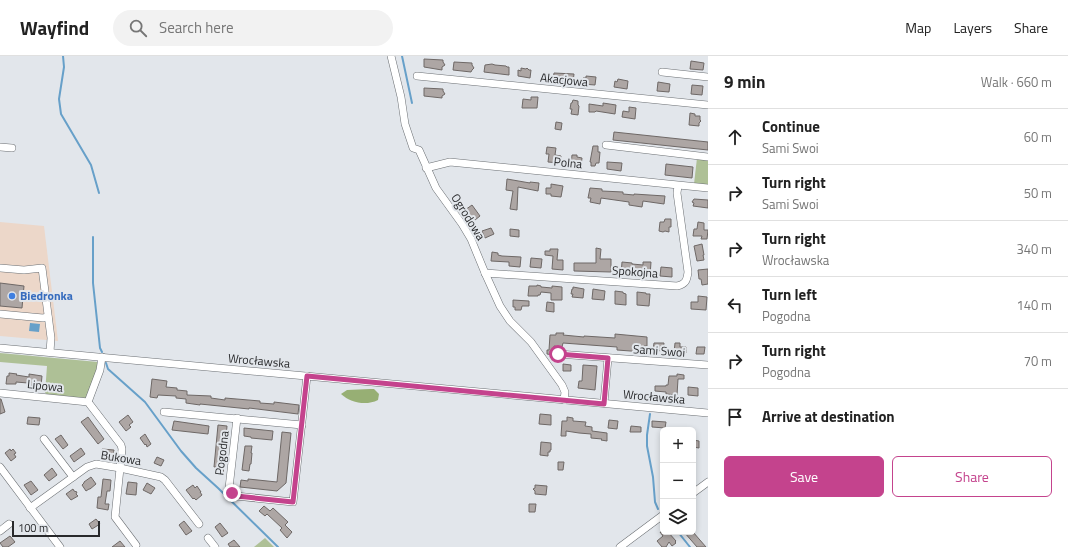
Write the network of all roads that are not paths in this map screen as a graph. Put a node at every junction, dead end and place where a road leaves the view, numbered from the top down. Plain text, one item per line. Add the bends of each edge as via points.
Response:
1 (391, 56) edge
2 (662, 72) dead end
3 (417, 76) dead end
4 (708, 77) edge
5 (708, 105) edge
6 (606, 145) dead end
7 (0, 147) edge
8 (12, 148) dead end
9 (708, 156) edge
10 (426, 168) junction
11 (678, 186) junction
12 (708, 188) edge
13 (0, 268) edge
14 (485, 273) junction
15 (0, 314) edge
16 (48, 317) junction
17 (0, 348) edge
18 (50, 352) junction
19 (558, 354) dead end
20 (102, 357) junction
21 (608, 358) junction
22 (708, 366) edge
23 (307, 376) junction
24 (0, 393) edge
25 (564, 400) junction
26 (88, 402) junction
27 (604, 404) junction
28 (164, 412) dead end
29 (708, 413) edge
30 (237, 418) junction
31 (302, 425) junction
32 (44, 439) dead end
33 (0, 466) edge
34 (120, 468) junction
35 (73, 476) junction
36 (708, 482) edge
37 (696, 491) edge
38 (30, 508) junction
39 (660, 517) edge
40 (9, 524) dead end
41 (199, 524) dead end
42 (0, 531) edge
43 (208, 538) dead end
44 (136, 545) dead end
45 (60, 547) edge
46 (215, 547) edge
47 (620, 547) edge

1 - 10 street, Ogrodowa via 408,134 413,148 419,150
2 - 4 street
3 - 5 street, Akacjowa
6 - 9 street
7 - 8 street
10 - 11 street, Polna via 450,162
10 - 14 street, Ogrodowa via 436,188 471,239
11 - 12 street, Polna
11 - 14 street, Spokojna via 688,272 683,285
13 - 16 street via 42,268
14 - 25 street, Ogrodowa via 510,321 531,342 562,385 565,392
15 - 16 street
16 - 18 street
17 - 18 street, Wrocławska
18 - 20 street, Wrocławska
19 - 21 street, Sami Swoi
20 - 23 street, Wrocławska
20 - 26 street
21 - 22 street, Sami Swoi
21 - 27 street
23 - 25 street, Wrocławska
23 - 31 street, Pogodna
24 - 26 street, Lipowa
25 - 27 street, Wrocławska
26 - 34 street via 121,445
27 - 29 street, Wrocławska
28 - 30 street, Pogodna
30 - 31 street, Pogodna
30 - 31 street, Pogodna via 229,488 236,496 293,502
32 - 35 street
33 - 38 street
34 - 35 street, Bukowa via 90,465
34 - 41 street, Bukowa via 161,477
34 - 44 street via 115,517
35 - 38 street, Bukowa
36 - 37 street
38 - 45 street
39 - 47 street
40 - 42 street
43 - 46 street

